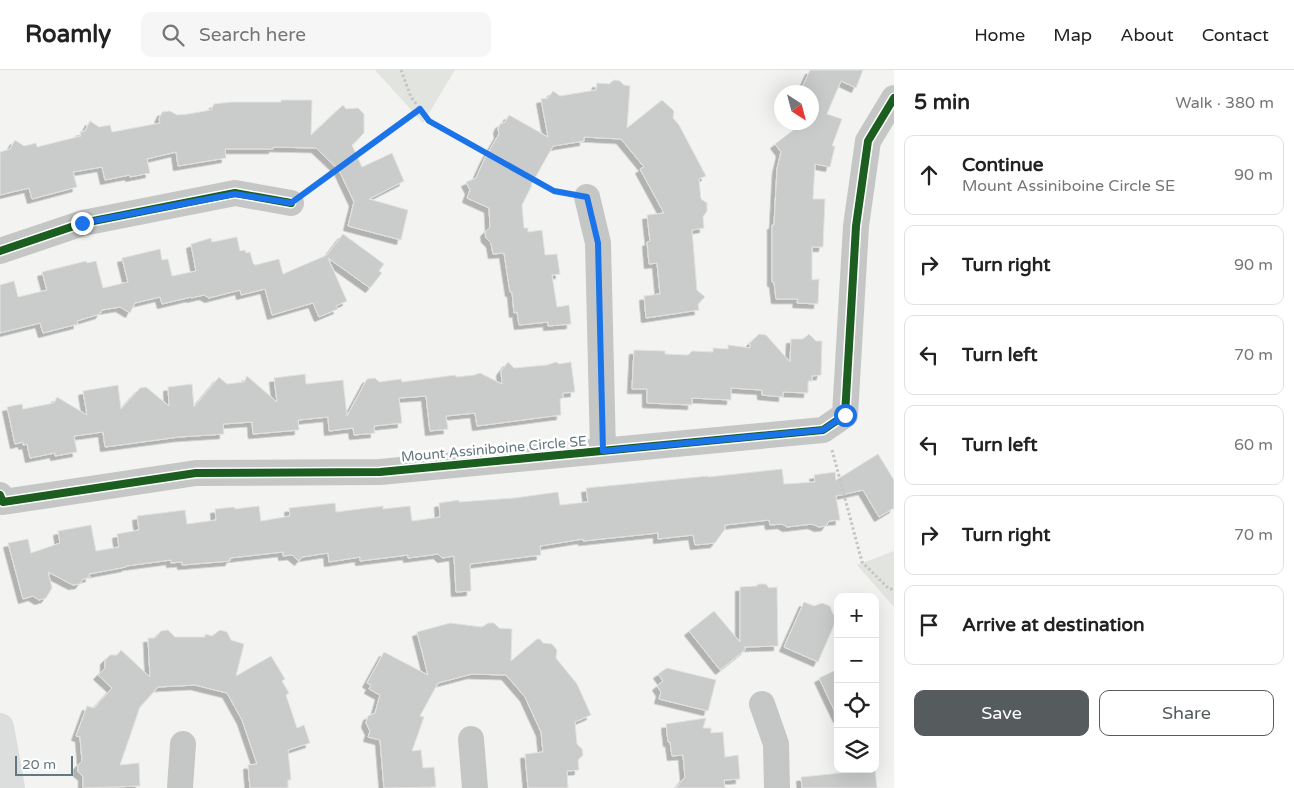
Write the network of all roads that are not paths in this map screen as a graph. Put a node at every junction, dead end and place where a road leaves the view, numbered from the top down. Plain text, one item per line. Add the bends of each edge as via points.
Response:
1 (894, 98) edge
2 (587, 197) road end
3 (291, 203) road end
4 (0, 251) edge
5 (603, 451) junction
6 (0, 495) edge
7 (762, 704) dead end
8 (0, 727) edge
9 (471, 739) dead end
10 (183, 744) dead end
11 (12, 788) edge
12 (180, 788) edge
13 (475, 788) edge
14 (777, 788) edge

1 - 5 street, Mount Assiniboine Circle SE via 868,141 856,226 845,415 823,430
2 - 5 street via 598,243
3 - 4 street via 235,194 82,223
5 - 6 street, Mount Assiniboine Circle SE via 380,472 196,473 3,502
7 - 14 street via 776,744
8 - 11 main road
9 - 13 street
10 - 12 street

